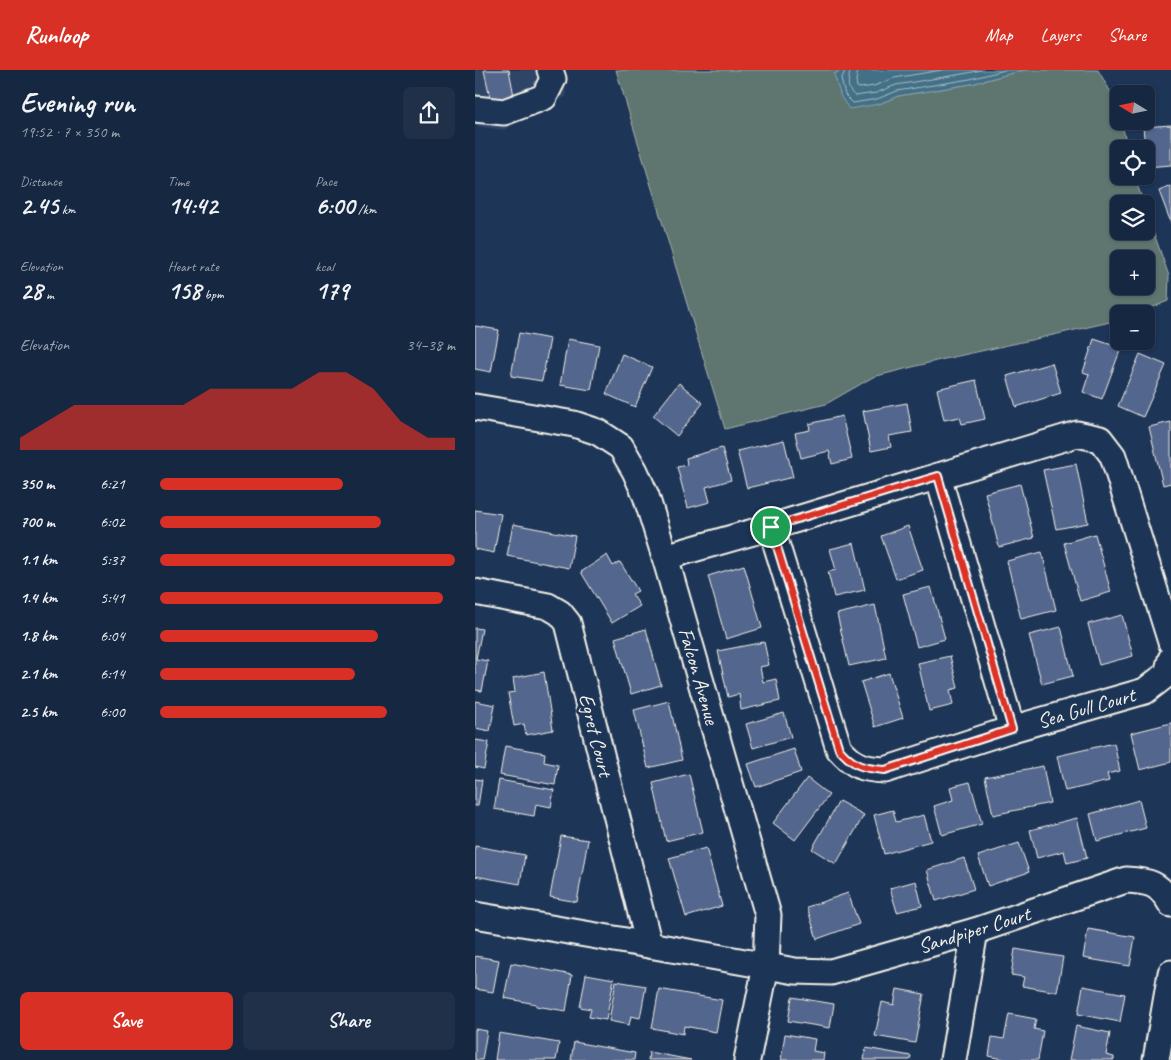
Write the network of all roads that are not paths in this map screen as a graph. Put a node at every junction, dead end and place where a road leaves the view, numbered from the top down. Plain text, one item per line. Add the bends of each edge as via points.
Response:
1 (550, 70) edge
2 (475, 109) edge
3 (475, 407) edge
4 (938, 476) junction
5 (771, 527) junction
6 (665, 557) junction
7 (475, 592) edge
8 (1171, 642) edge
9 (1171, 658) edge
10 (1012, 729) junction
11 (1171, 904) edge
12 (475, 915) edge
13 (975, 931) junction
14 (649, 945) junction
15 (766, 966) junction
16 (1171, 973) edge
17 (747, 1060) edge
18 (953, 1060) edge
19 (1155, 1060) edge

1 - 2 street via 553,79 544,97 505,112
3 - 6 street, Falcon Avenue via 574,424 598,432 621,447 646,496
4 - 5 street
4 - 8 street via 1077,434 1101,439 1113,456
4 - 10 street
5 - 6 street
5 - 10 street, Sea Gull Court via 839,749 849,760 866,769 885,770
6 - 15 street, Falcon Avenue via 768,915
7 - 14 street, Egret Court via 548,606 568,623
9 - 10 street, Sea Gull Court via 1167,674 1145,690
11 - 13 street, Sandpiper Court via 1161,890 1145,881 1126,880
12 - 14 street
13 - 15 street, Sandpiper Court via 831,972
13 - 18 street
14 - 15 street
15 - 17 street, Falcon Avenue
16 - 19 street

